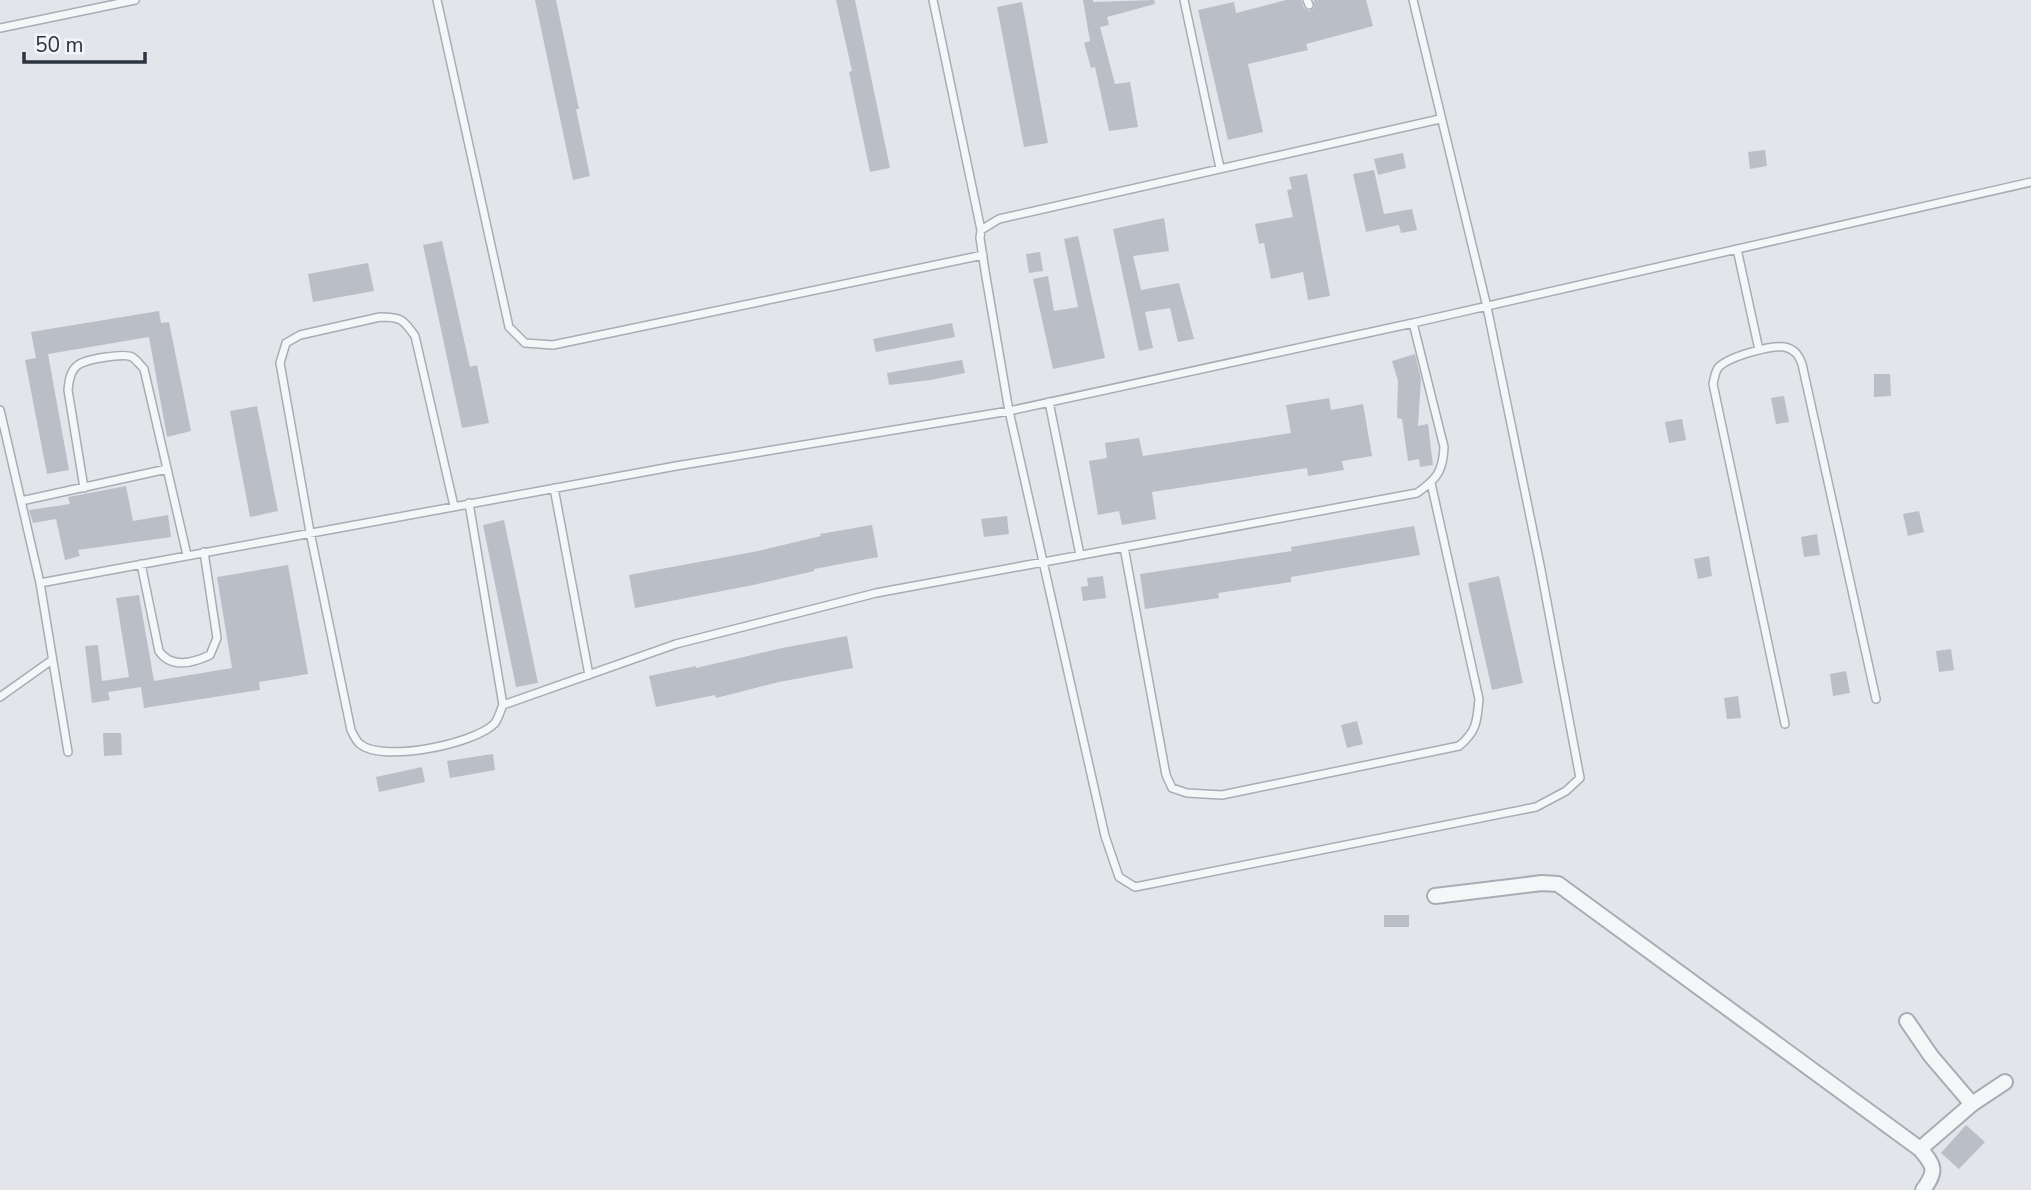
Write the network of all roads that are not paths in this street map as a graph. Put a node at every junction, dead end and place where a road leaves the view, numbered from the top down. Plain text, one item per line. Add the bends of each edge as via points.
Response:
1 (135, 0) edge
2 (437, 0) edge
3 (933, 0) edge
4 (1184, 0) edge
5 (1413, 0) edge
6 (0, 28) edge
7 (1440, 119) junction
8 (1220, 168) junction
9 (2031, 182) edge
10 (981, 230) junction
11 (1737, 248) junction
12 (983, 256) junction
13 (1487, 307) junction
14 (1413, 323) junction
15 (1759, 350) junction
16 (1049, 402) junction
17 (0, 410) edge
18 (1009, 411) junction
19 (1, 420) edge
20 (167, 469) junction
21 (1431, 483) junction
22 (85, 488) junction
23 (554, 488) junction
24 (21, 501) junction
25 (469, 503) junction
26 (454, 506) junction
27 (310, 532) junction
28 (1124, 547) junction
29 (204, 552) junction
30 (187, 555) junction
31 (1080, 555) junction
32 (1043, 562) junction
33 (141, 564) junction
34 (40, 583) junction
35 (52, 660) junction
36 (589, 675) junction
37 (0, 697) edge
38 (1876, 699) dead end
39 (503, 705) junction
40 (1785, 724) dead end
41 (68, 752) dead end
42 (1435, 896) dead end
43 (1907, 1021) dead end
44 (2005, 1082) dead end
45 (1972, 1104) junction
46 (1920, 1149) junction
47 (1923, 1190) edge

1 - 6 lane
2 - 12 lane via 509,327 526,342 553,345
3 - 10 lane
4 - 8 lane
5 - 7 lane
7 - 8 lane
7 - 13 lane
8 - 10 lane via 999,219
9 - 11 lane
10 - 12 lane
11 - 13 lane
11 - 15 lane
12 - 18 lane
13 - 14 lane
13 - 32 lane via 1580,778 1566,791 1536,807 1135,887 1119,877 1105,836
14 - 16 lane
14 - 21 lane via 1444,447 1444,464
15 - 38 lane via 1788,348 1802,364
15 - 40 lane via 1730,359 1718,368 1713,384
16 - 18 lane
16 - 31 lane
17 - 19 lane
18 - 23 lane
18 - 32 lane
19 - 24 lane
20 - 22 lane
20 - 22 lane via 144,369 125,355 94,359 78,365 68,390
20 - 30 lane
21 - 28 lane via 1417,493
21 - 28 lane via 1479,699 1471,736 1459,746 1222,795 1172,788
22 - 24 lane
23 - 25 lane
23 - 36 lane
24 - 34 lane
25 - 26 lane
25 - 39 lane
26 - 27 lane
26 - 27 lane via 415,336 404,321 380,317 300,335 286,342 281,353 279,363
27 - 29 lane
27 - 39 lane via 351,730 360,744 376,750 407,751 465,740 496,723
28 - 31 lane
29 - 30 lane
29 - 33 lane via 217,638 210,655 197,661 175,663 159,651
30 - 33 lane
31 - 32 lane
32 - 36 lane via 876,593 765,620 676,644
33 - 34 lane
34 - 35 lane
35 - 37 lane
35 - 41 lane
36 - 39 lane
42 - 46 street via 1558,884
43 - 45 street
44 - 45 street
45 - 46 street
46 - 47 street via 1933,1170

